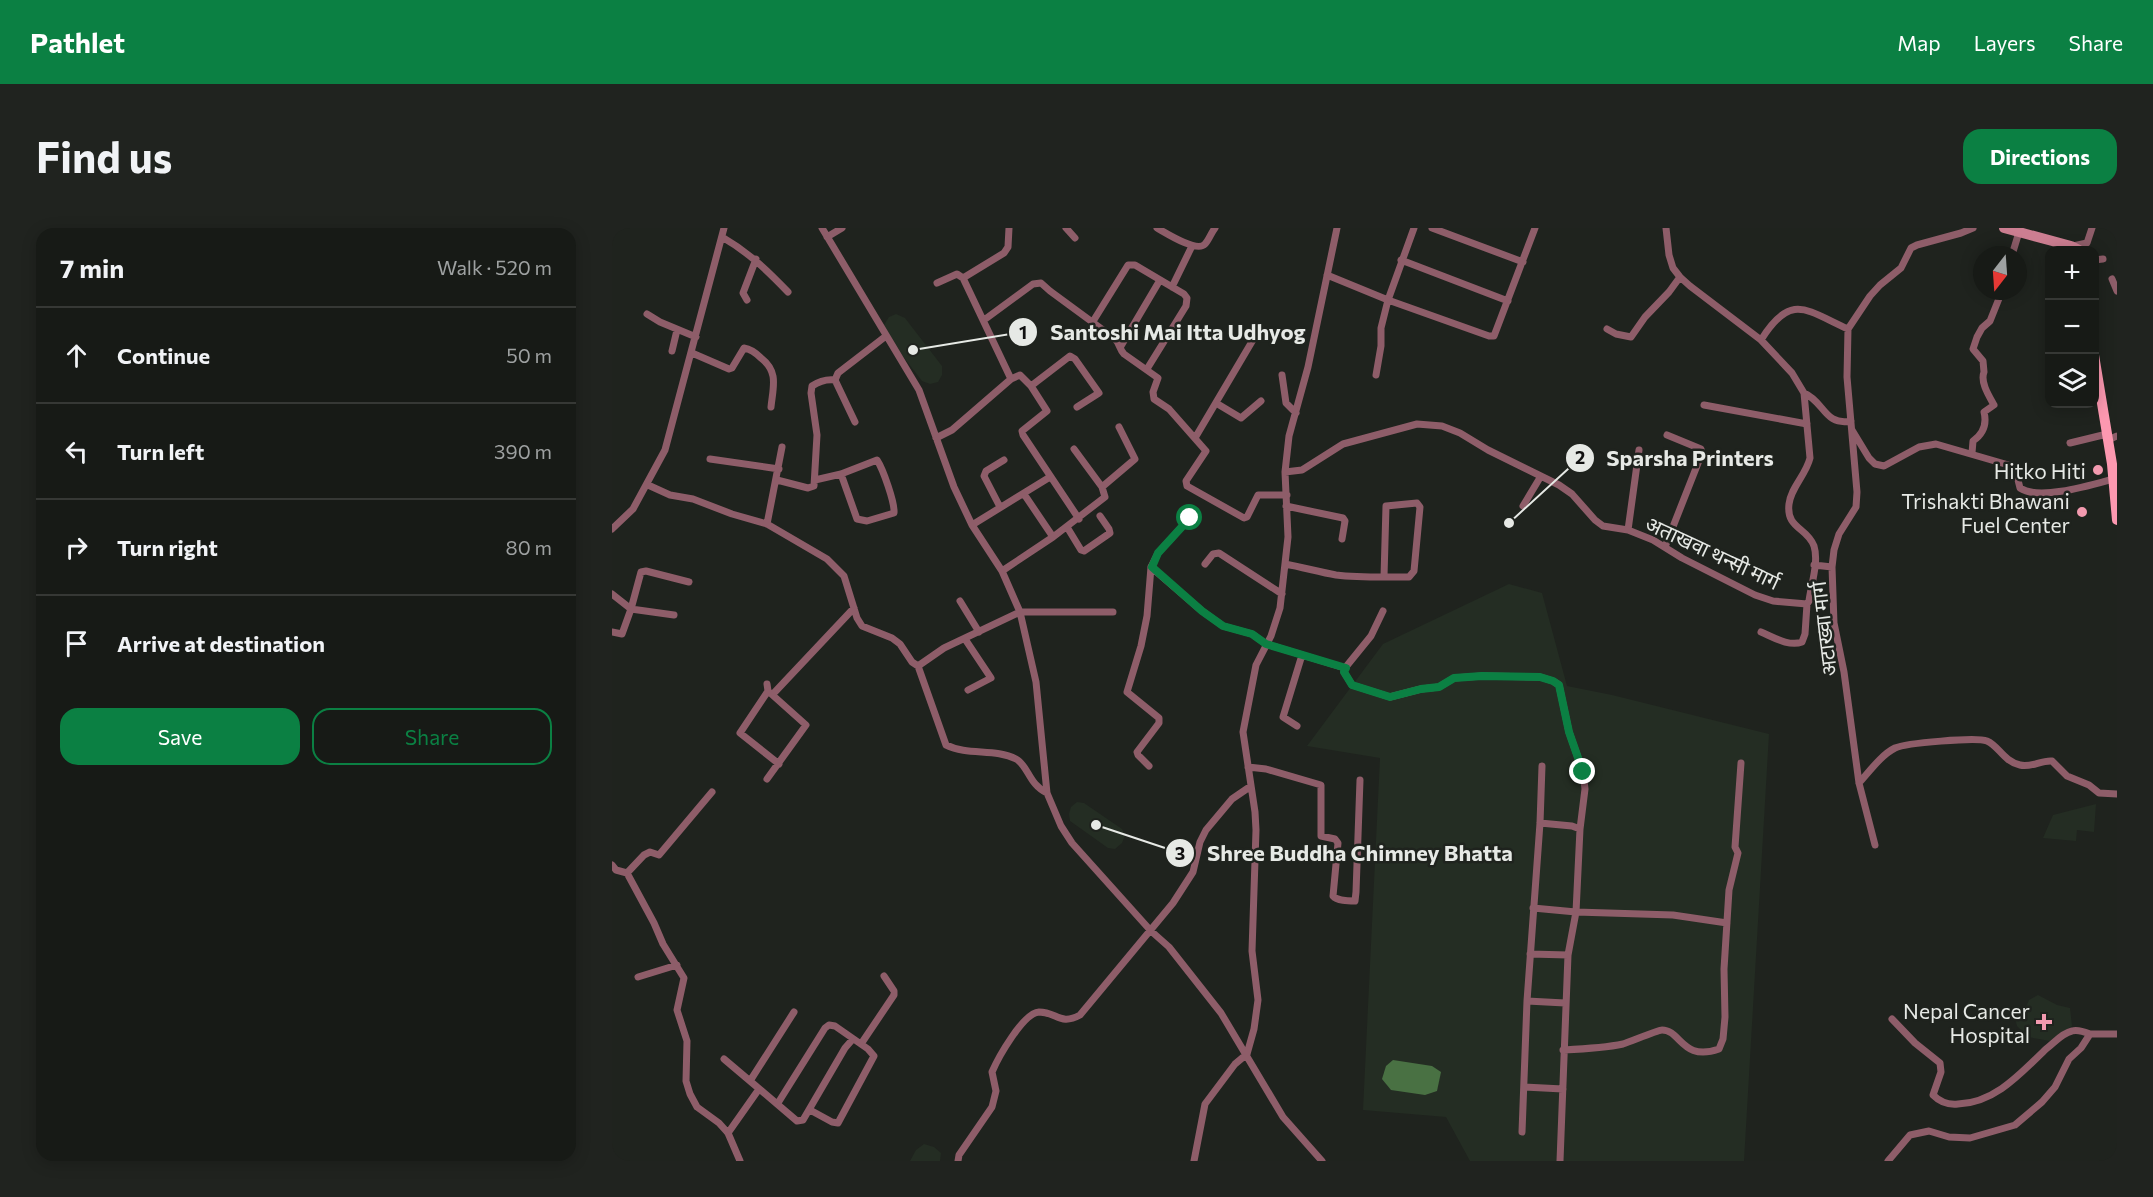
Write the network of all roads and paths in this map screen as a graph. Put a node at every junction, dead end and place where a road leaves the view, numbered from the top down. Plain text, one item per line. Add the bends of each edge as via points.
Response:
1 (724, 228) edge
2 (822, 228) edge
3 (842, 228) edge
4 (1009, 228) edge
5 (1066, 228) edge
6 (1157, 228) edge
7 (1215, 228) edge
8 (1337, 228) edge
9 (1414, 228) edge
10 (1432, 228) edge
11 (1535, 228) edge
12 (1666, 228) edge
13 (1974, 228) edge
14 (2004, 228) edge
15 (2092, 228) edge
16 (2019, 232) junction
17 (722, 237) junction
18 (827, 237) junction
19 (1075, 238) dead end
20 (1192, 246) junction
21 (2015, 246) edge
22 (2068, 246) edge
23 (2080, 246) edge
24 (756, 259) junction
25 (2099, 259) edge
26 (2103, 259) dead end
27 (1401, 260) junction
28 (1523, 262) junction
29 (1327, 275) junction
30 (1680, 277) junction
31 (963, 278) junction
32 (2112, 279) dead end
33 (1160, 280) junction
34 (937, 283) dead end
35 (1172, 287) junction
36 (2117, 291) edge
37 (788, 292) dead end
38 (747, 300) dead end
39 (1388, 300) junction
40 (1998, 300) edge
41 (1508, 301) junction
42 (647, 314) dead end
43 (984, 320) junction
44 (1092, 323) junction
45 (1260, 328) dead end
46 (1607, 329) dead end
47 (1848, 329) junction
48 (678, 330) junction
49 (886, 336) junction
50 (696, 337) junction
51 (1761, 340) junction
52 (1121, 346) junction
53 (672, 351) dead end
54 (692, 353) junction
55 (1148, 369) junction
56 (1282, 375) dead end
57 (1376, 375) dead end
58 (1011, 379) junction
59 (2099, 379) edge
60 (835, 380) junction
61 (1031, 386) junction
62 (1804, 393) junction
63 (1261, 401) dead end
64 (1216, 403) junction
65 (1704, 405) dead end
66 (771, 407) dead end
67 (1077, 407) dead end
68 (1296, 413) junction
69 (855, 422) dead end
70 (1807, 424) junction
71 (1851, 425) junction
72 (1119, 427) dead end
73 (1667, 435) dead end
74 (2111, 437) edge
75 (936, 438) junction
76 (1195, 438) junction
77 (2070, 443) dead end
78 (782, 447) dead end
79 (1074, 449) dead end
80 (1639, 450) dead end
81 (1972, 453) junction
82 (710, 459) dead end
83 (1004, 460) dead end
84 (779, 469) junction
85 (1285, 472) junction
86 (841, 474) junction
87 (1541, 476) junction
88 (1050, 477) junction
89 (2113, 479) junction
90 (777, 480) junction
91 (815, 480) junction
92 (648, 485) junction
93 (1102, 487) junction
94 (1024, 494) junction
95 (1287, 495) junction
96 (1286, 506) junction
97 (1523, 506) dead end
98 (1000, 507) junction
99 (1100, 516) dead end
100 (1190, 518) dead end
101 (1079, 519) junction
102 (2117, 520) edge
103 (767, 524) junction
104 (972, 525) junction
105 (1067, 527) junction
106 (612, 529) edge
107 (1628, 530) junction
108 (1053, 537) junction
109 (1342, 539) dead end
110 (1665, 547) junction
111 (1204, 564) dead end
112 (1285, 564) junction
113 (1814, 566) junction
114 (1152, 567) junction
115 (1832, 567) junction
116 (1002, 571) junction
117 (1384, 577) junction
118 (689, 582) dead end
119 (612, 594) edge
120 (1282, 594) junction
121 (960, 601) dead end
122 (1807, 604) junction
123 (854, 608) junction
124 (632, 609) junction
125 (1383, 610) dead end
126 (1020, 612) junction
127 (1113, 612) dead end
128 (674, 615) dead end
129 (612, 632) edge
130 (979, 632) junction
131 (1761, 632) dead end
132 (965, 639) junction
133 (1266, 644) junction
134 (1302, 655) junction
135 (918, 666) junction
136 (1346, 668) junction
137 (769, 690) junction
138 (969, 690) dead end
139 (1297, 726) dead end
140 (1741, 763) dead end
141 (778, 764) junction
142 (1149, 766) dead end
143 (1248, 766) junction
144 (1542, 766) dead end
145 (767, 778) dead end
146 (1360, 780) dead end
147 (1858, 783) junction
148 (1251, 786) junction
149 (712, 792) dead end
150 (1047, 794) junction
151 (2117, 794) edge
152 (1540, 824) junction
153 (1580, 830) junction
154 (1875, 846) dead end
155 (612, 865) edge
156 (627, 873) junction
157 (1533, 908) junction
158 (1576, 912) junction
159 (1726, 923) junction
160 (1151, 931) junction
161 (1530, 954) junction
162 (1568, 955) junction
163 (677, 965) junction
164 (884, 976) dead end
165 (638, 977) dead end
166 (1527, 1001) junction
167 (1565, 1003) junction
168 (794, 1012) dead end
169 (1892, 1019) dead end
170 (2090, 1034) junction
171 (2117, 1034) edge
172 (852, 1040) junction
173 (861, 1044) junction
174 (1563, 1050) junction
175 (1246, 1054) junction
176 (724, 1059) dead end
177 (750, 1081) junction
178 (1524, 1087) junction
179 (759, 1089) junction
180 (1563, 1089) junction
181 (778, 1103) junction
182 (810, 1110) junction
183 (1522, 1132) dead end
184 (728, 1133) junction
185 (740, 1161) edge
186 (958, 1161) edge
187 (1194, 1161) edge
188 (1322, 1161) edge
189 (1560, 1161) edge
190 (1888, 1161) edge

1 - 17 street
2 - 18 street
3 - 18 street
4 - 31 street via 1004,253
5 - 19 street
6 - 20 street
7 - 20 street via 1204,245
8 - 29 street
9 - 27 street
10 - 28 street
11 - 28 street
12 - 30 street via 1668,255
13 - 47 street via 1911,248 1901,268 1870,296
14 - 16 street
15 - 23 street via 2087,243
16 - 21 street
16 - 22 street
17 - 24 street
17 - 50 street
18 - 49 street
20 - 35 street
24 - 37 street
24 - 38 street via 744,289
25 - 26 street
27 - 39 street
27 - 41 street
28 - 41 street
29 - 39 street
29 - 68 street
30 - 46 street via 1631,337
30 - 51 street
31 - 34 street via 957,274
31 - 43 street
32 - 36 street
33 - 35 street
33 - 44 street via 1128,265
33 - 52 street
35 - 55 street via 1188,300
39 - 41 street via 1489,336 1497,333
39 - 57 street
40 - 81 street via 1973,350 1983,361 1982,381 1994,405 1984,412 1986,421 1980,436 1973,441
42 - 48 street
43 - 44 street via 1039,282
43 - 58 street
44 - 52 street
45 - 64 street
47 - 51 street via 1806,309 1785,311
47 - 71 street, अटाख्वा मार्ग
48 - 50 street
48 - 53 street
49 - 60 street via 838,373
49 - 75 street via 919,390
50 - 54 street
51 - 62 street via 1792,373
52 - 55 street via 1124,354
54 - 66 street via 729,369 744,348 749,348 771,367
54 - 92 street via 665,450
55 - 76 street via 1158,378 1154,399 1169,409
56 - 68 street via 1286,403
58 - 61 street via 1020,375
58 - 75 street
59 - 74 main road
60 - 69 street
60 - 91 street via 812,386 818,435
61 - 67 street via 1071,356 1099,393
61 - 88 street via 1047,411 1022,432
62 - 70 street, अताखवा थन्सी मार्ग
62 - 71 street via 1830,418
63 - 64 street via 1241,418
64 - 76 street
65 - 70 street
68 - 85 street
70 - 113 street, अताखवा थन्सी मार्ग via 1808,468 1794,489 1788,513 1792,523 1814,544
71 - 81 street via 1875,464 1884,466 1927,445
71 - 115 street, अटाख्वा मार्ग via 1856,507 1839,534
72 - 93 street via 1135,459
73 - 110 street via 1701,449 1702,453
74 - 77 street
74 - 89 main road
75 - 104 street
76 - 95 street via 1206,451 1186,481 1187,486 1244,518 1258,495
78 - 84 street
79 - 93 street
80 - 107 street
81 - 89 street via 2012,466 2020,488 2026,492 2084,487
82 - 84 street
83 - 98 street via 984,476
84 - 90 street
85 - 87 street, अताखवा थन्सी मार्ग via 1302,470 1343,444 1430,423 1460,433
85 - 95 street
86 - 86 street via 861,522 894,513 877,460
86 - 91 street
87 - 97 street
87 - 107 street, अताखवा थन्सी मार्ग via 1572,494 1603,526
88 - 94 street
88 - 101 street
89 - 102 main road
90 - 91 street via 812,488
90 - 103 street
92 - 103 street
92 - 106 street via 633,509
93 - 101 street via 1105,497
94 - 98 street
94 - 108 street
95 - 96 street
96 - 109 street via 1343,518
96 - 112 street
98 - 104 street
99 - 105 street via 1110,533 1084,551
100 - 114 street via 1158,553
101 - 105 street
103 - 123 street via 836,567 844,576
104 - 116 street
105 - 108 street
107 - 110 street, अताखवा थन्सी मार्ग
108 - 116 street
110 - 122 street, अताखवा थन्सी मार्ग via 1755,595
111 - 120 street via 1213,554 1220,553
112 - 117 street via 1336,574
112 - 120 street
113 - 115 street
113 - 122 street, अताखवा थन्सी मार्ग
114 - 133 street via 1223,626 1252,634
114 - 142 street via 1147,616 1127,693 1159,718 1137,752
115 - 147 street, अटाख्वा मार्ग via 1834,623
116 - 126 street
117 - 117 street via 1409,576 1414,571 1418,503 1386,506
118 - 124 street via 641,572
119 - 124 street
120 - 133 street
121 - 130 street
122 - 131 street via 1802,642 1784,642
123 - 135 street via 862,626 892,638
123 - 137 street
124 - 128 street
124 - 129 street via 622,634
125 - 136 street via 1371,636
126 - 127 street
126 - 130 street
126 - 150 street via 1036,682
130 - 132 street
132 - 135 street
132 - 138 street via 991,678
133 - 134 street
133 - 143 street via 1256,665 1243,732
134 - 136 street
134 - 139 street via 1283,717
135 - 150 street via 946,745 1018,760 1030,780
136 - 153 street via 1344,672 1352,685 1390,697 1439,687 1454,678 1540,677 1559,685 1583,772
137 - 141 street via 806,725
137 - 141 street via 740,733
140 - 159 street via 1735,847 1738,853
141 - 145 street
143 - 146 street via 1321,785 1321,836 1338,843 1334,896 1352,901 1356,892
143 - 148 street
144 - 152 street
147 - 151 street via 1893,748 1968,740 1987,741 2010,762 2023,766 2052,761 2067,776 2099,793
147 - 154 street, अटाख्वा मार्ग
148 - 160 street via 1232,799 1206,830 1193,872
148 - 175 street via 1255,812 1252,951 1258,1000
149 - 156 street via 659,855 644,855
150 - 160 street via 1072,843
152 - 153 street
152 - 157 street
153 - 158 street
155 - 156 street
156 - 163 street
157 - 158 street
157 - 161 street
158 - 159 street via 1673,915
158 - 162 street
159 - 174 street via 1725,1017 1719,1049 1694,1050 1660,1029 1621,1044
160 - 175 street via 1169,947 1221,1013
160 - 186 street via 1080,1015 1063,1020 1035,1013 1021,1025 992,1072 996,1092 992,1107
161 - 162 street
161 - 166 street
162 - 167 street
163 - 165 street
163 - 184 street via 684,978 677,1010 687,1041 686,1082 697,1107
164 - 173 street via 894,994
166 - 167 street
166 - 178 street
167 - 174 street
168 - 177 street
169 - 170 street via 1940,1063 1933,1095 1954,1105 1972,1104 1991,1096 2062,1035 2072,1030
170 - 171 street
170 - 190 street via 2069,1059 2055,1087 2015,1125 1970,1138 1929,1131 1916,1133
172 - 173 street
172 - 181 street via 835,1026 825,1028
172 - 182 street
173 - 182 street via 873,1056 838,1123
174 - 180 street
175 - 187 street via 1205,1104
175 - 188 street via 1283,1117
176 - 177 street
177 - 179 street
178 - 180 street
178 - 183 street
179 - 181 street
179 - 184 street
180 - 189 street
181 - 182 street via 799,1121
184 - 185 street

